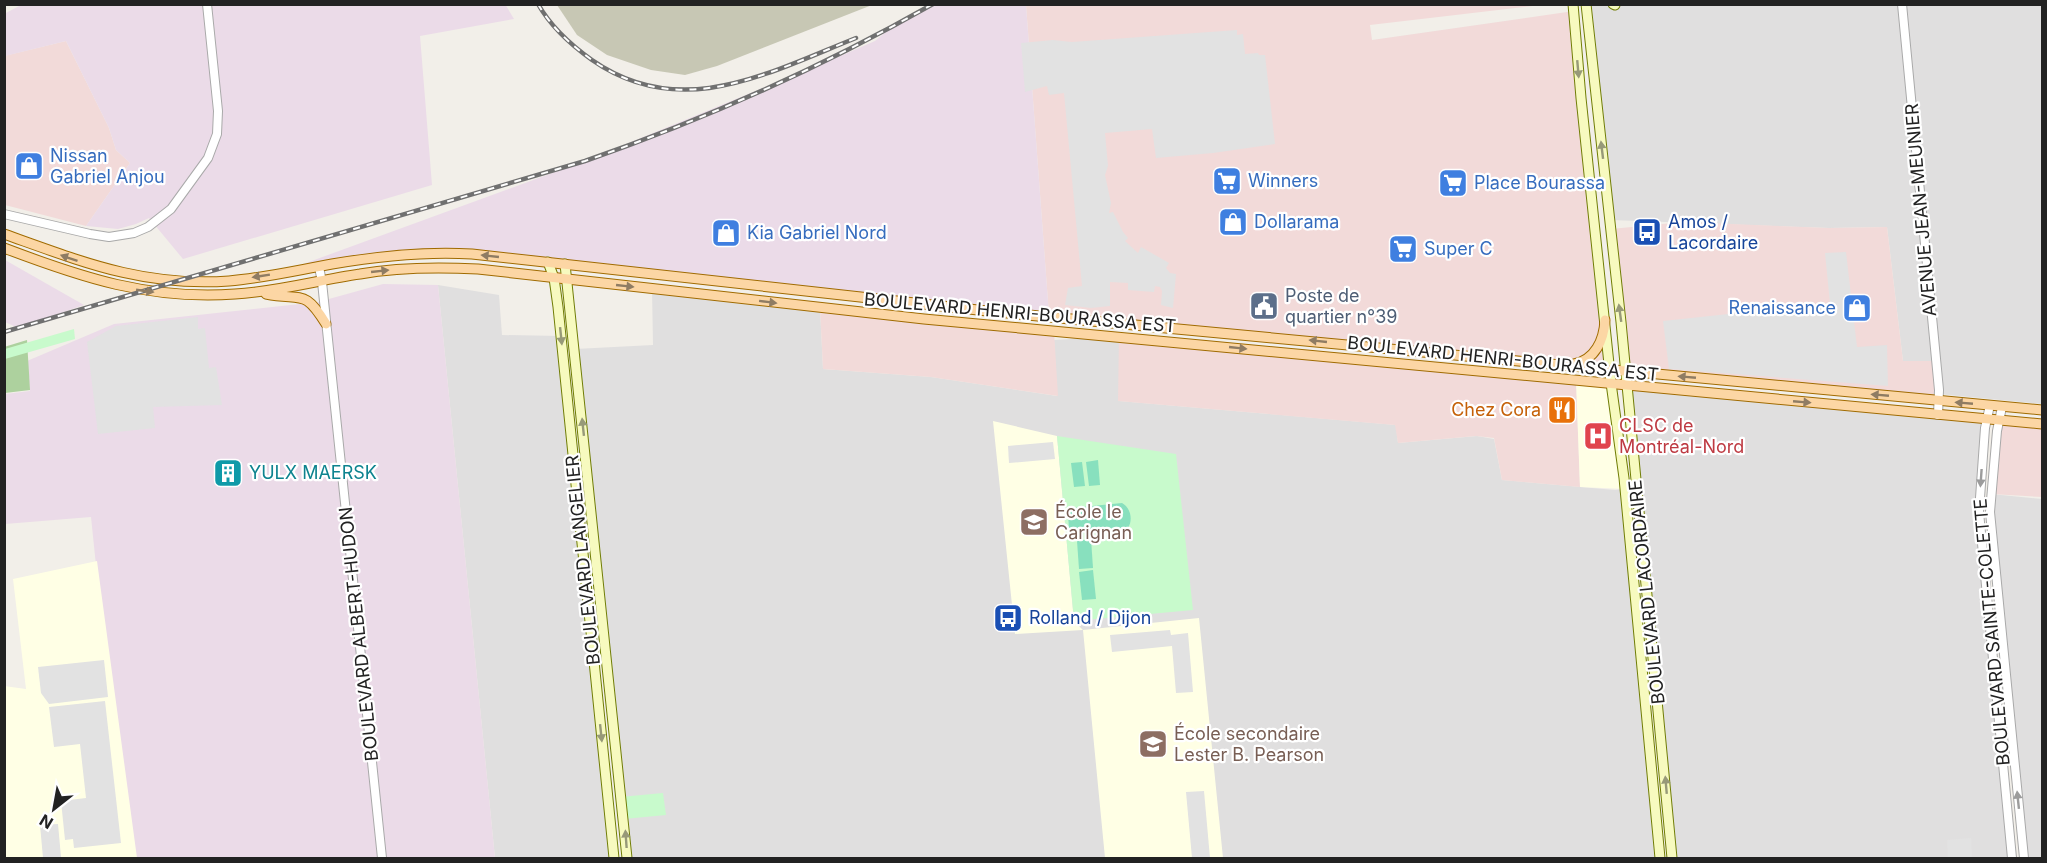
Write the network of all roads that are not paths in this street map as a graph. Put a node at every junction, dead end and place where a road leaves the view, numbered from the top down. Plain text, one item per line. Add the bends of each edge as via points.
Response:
1 (207, 4) edge
2 (1573, 4) edge
3 (1586, 4) edge
4 (1902, 4) edge
5 (4, 214) edge
6 (4, 234) edge
7 (4, 248) edge
8 (548, 262) junction
9 (565, 264) junction
10 (319, 267) junction
11 (554, 278) junction
12 (567, 280) junction
13 (322, 282) junction
14 (258, 292) junction
15 (1605, 320) junction
16 (326, 324) junction
17 (1563, 364) junction
18 (1611, 370) junction
19 (1625, 371) junction
20 (1611, 383) junction
21 (1627, 385) junction
22 (1939, 400) junction
23 (1990, 405) junction
24 (2002, 407) junction
25 (2043, 410) edge
26 (1938, 415) junction
27 (1987, 419) junction
28 (1999, 421) junction
29 (2043, 424) edge
30 (382, 858) edge
31 (614, 858) edge
32 (627, 858) edge
33 (1660, 858) edge
34 (1672, 858) edge
35 (2012, 858) edge
36 (2024, 858) edge

1 - 5 street via 217,134 208,158 171,209 154,224 134,233 109,237
2 -> 15 main road, BOULEVARD LACORDAIRE
19 -> 3 main road, BOULEVARD LACORDAIRE
4 - 22 street, AVENUE JEAN-MEUNIER
10 -> 6 main road, BOULEVARD HENRI-BOURASSA EST via 229,281 159,280 80,262
7 -> 14 main road, BOULEVARD HENRI-BOURASSA EST via 86,278 136,290 193,295
8 - 9 main road, BOULEVARD HENRI-BOURASSA EST
8 -> 10 main road, BOULEVARD HENRI-BOURASSA EST via 432,253
8 - 11 main road, BOULEVARD LANGELIER
9 - 12 main road, BOULEVARD LANGELIER
17 -> 9 main road, BOULEVARD HENRI-BOURASSA EST via 996,312
10 - 13 street, BOULEVARD ALBERT-HUDON
11 - 12 main road, BOULEVARD HENRI-BOURASSA EST
13 -> 11 main road, BOULEVARD HENRI-BOURASSA EST via 361,273 433,268
11 -> 31 main road, BOULEVARD LANGELIER
12 -> 20 main road, BOULEVARD HENRI-BOURASSA EST via 904,317
32 -> 12 main road, BOULEVARD LANGELIER
13 - 14 main road, BOULEVARD HENRI-BOURASSA EST
13 - 16 street, BOULEVARD ALBERT-HUDON
14 - 16 main road via 307,299
15 - 17 main road via 1602,341 1588,358 1582,363
15 - 18 main road, BOULEVARD LACORDAIRE
16 - 30 street, BOULEVARD ALBERT-HUDON
17 - 18 main road, BOULEVARD HENRI-BOURASSA EST
18 - 19 main road, BOULEVARD HENRI-BOURASSA EST
18 - 20 main road, BOULEVARD LACORDAIRE
19 - 21 main road, BOULEVARD LACORDAIRE
22 -> 19 main road, BOULEVARD HENRI-BOURASSA EST
20 - 21 main road, BOULEVARD HENRI-BOURASSA EST
20 - 33 main road, BOULEVARD LACORDAIRE via 1624,478
21 -> 26 main road, BOULEVARD HENRI-BOURASSA EST
34 -> 21 main road, BOULEVARD LACORDAIRE
23 -> 22 main road, BOULEVARD HENRI-BOURASSA EST
22 - 26 street, AVENUE JEAN-MEUNIER
23 - 24 main road, BOULEVARD HENRI-BOURASSA EST
23 - 27 street, BOULEVARD SAINTE-COLETTE
24 - 25 main road, BOULEVARD HENRI-BOURASSA EST
24 - 28 street, BOULEVARD SAINTE-COLETTE
26 - 27 main road, BOULEVARD HENRI-BOURASSA EST
27 - 28 main road, BOULEVARD HENRI-BOURASSA EST
27 -> 35 street, BOULEVARD SAINTE-COLETTE via 1979,512
28 - 29 main road, BOULEVARD HENRI-BOURASSA EST
36 -> 28 street, BOULEVARD SAINTE-COLETTE via 1990,512

